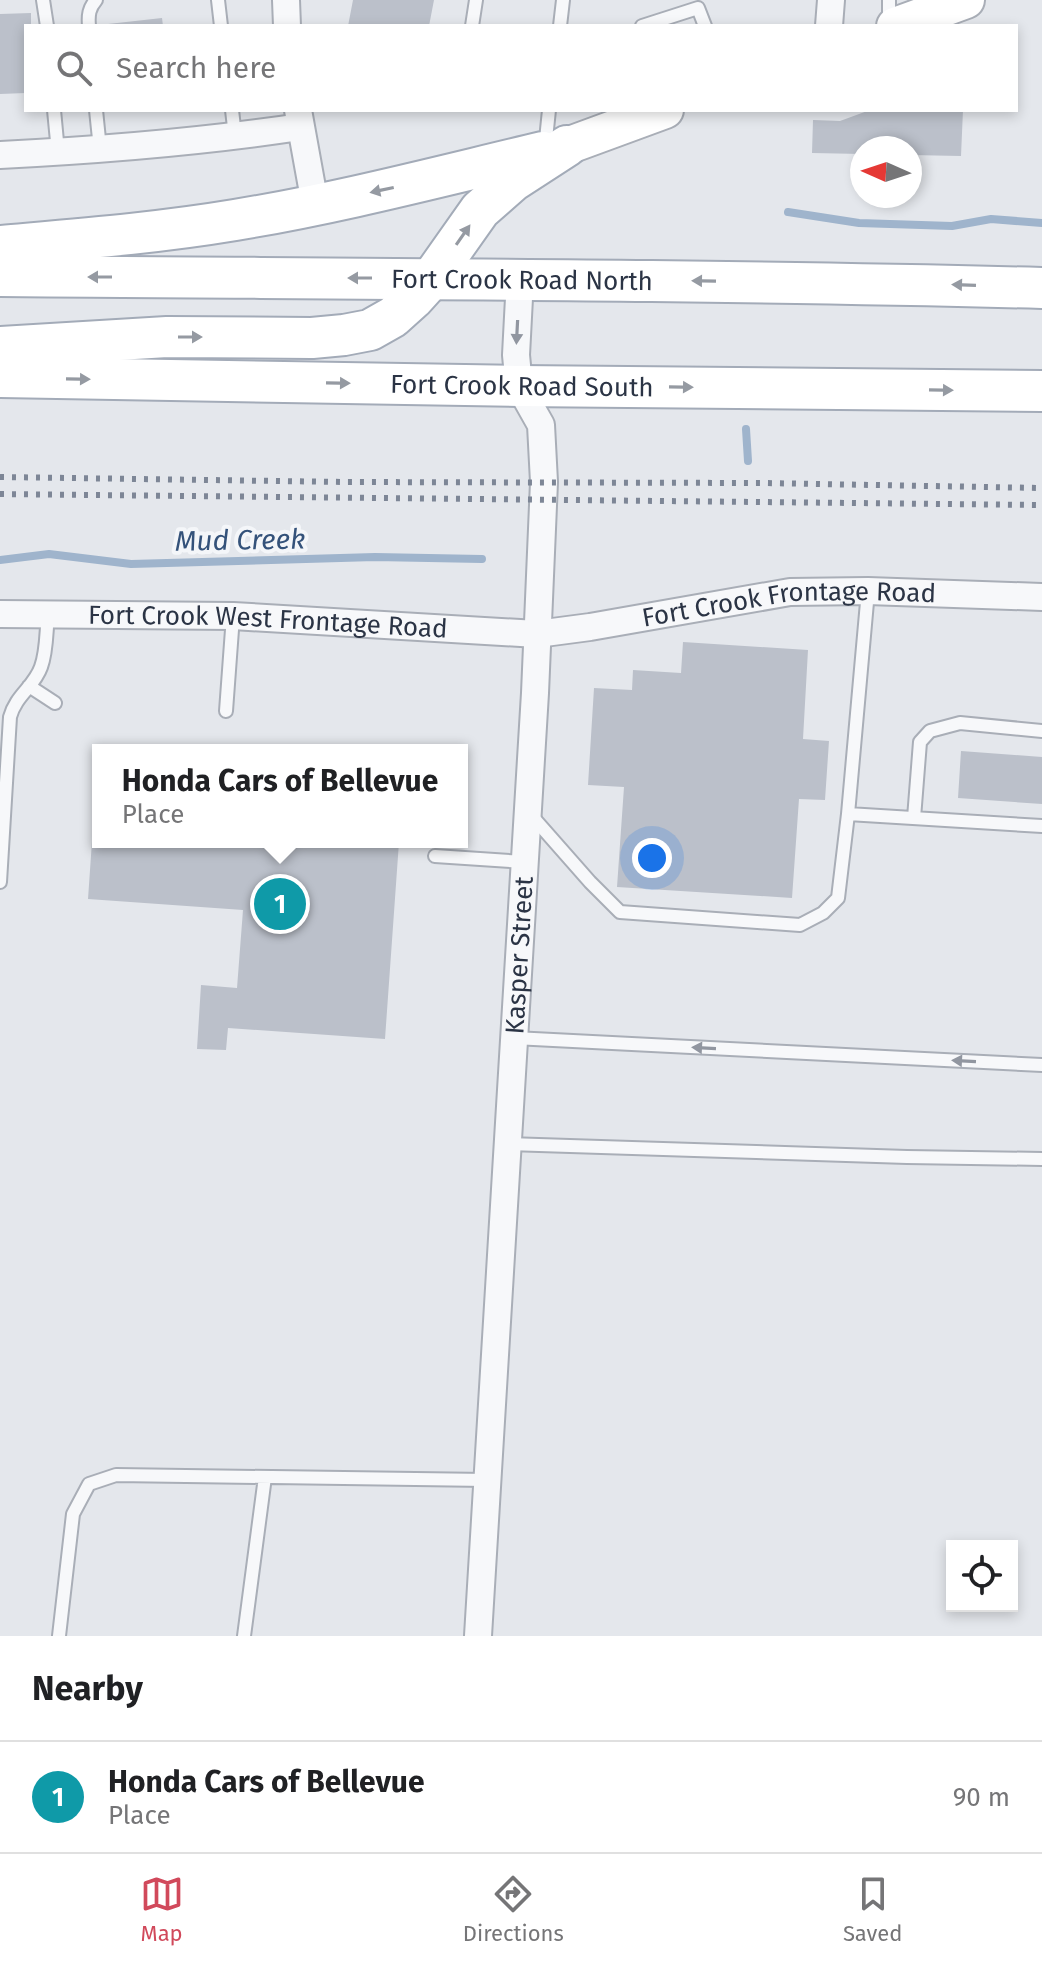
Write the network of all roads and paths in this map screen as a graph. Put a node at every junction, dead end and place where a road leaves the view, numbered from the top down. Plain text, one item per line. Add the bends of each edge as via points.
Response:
1 (43, 0) edge
2 (96, 0) edge
3 (218, 0) edge
4 (286, 0) edge
5 (476, 0) edge
6 (563, 0) edge
7 (831, 0) edge
8 (889, 0) edge
9 (702, 4) edge
10 (960, 6) edge
11 (47, 24) edge
12 (89, 24) edge
13 (221, 24) edge
14 (287, 24) edge
15 (472, 24) edge
16 (560, 24) edge
17 (647, 24) edge
18 (705, 24) edge
19 (829, 24) edge
20 (892, 24) edge
21 (899, 24) edge
22 (54, 112) edge
23 (96, 112) edge
24 (549, 112) edge
25 (659, 112) edge
26 (299, 119) edge
27 (233, 123) edge
28 (100, 149) junction
29 (555, 149) junction
30 (58, 152) junction
31 (0, 155) edge
32 (315, 204) junction
33 (0, 246) edge
34 (0, 276) edge
35 (432, 278) junction
36 (520, 279) junction
37 (1042, 288) edge
38 (0, 347) edge
39 (0, 377) edge
40 (519, 386) junction
41 (1042, 391) edge
42 (868, 591) junction
43 (1042, 597) edge
44 (0, 614) edge
45 (48, 615) junction
46 (233, 616) junction
47 (537, 634) junction
48 (29, 686) junction
49 (55, 703) dead end
50 (226, 711) dead end
51 (1042, 731) edge
52 (527, 810) junction
53 (848, 814) junction
54 (914, 818) junction
55 (1042, 826) edge
56 (435, 856) dead end
57 (524, 862) junction
58 (0, 882) edge
59 (514, 1038) junction
60 (1042, 1065) edge
61 (507, 1144) junction
62 (1042, 1159) edge
63 (265, 1477) junction
64 (487, 1480) junction
65 (59, 1636) edge
66 (244, 1636) edge
67 (478, 1636) edge

1 - 11 lane
2 - 12 lane
3 - 13 lane
4 - 14 street
5 - 15 lane
6 - 16 lane
7 - 19 street
8 - 20 lane
9 - 17 lane
9 - 18 lane
10 - 21 main road
22 - 30 lane
23 - 28 lane
24 - 29 lane
25 - 29 main road
26 - 27 street
26 - 32 street
27 - 28 street
28 - 30 street
29 -> 32 main road
35 -> 29 main road via 480,210
30 - 31 street
32 - 33 main road via 235,220
35 -> 34 main road, Fort Crook Road North
35 - 36 main road, Fort Crook Road North
38 -> 35 main road via 167,337 344,335 370,330 393,317
37 -> 36 main road, Fort Crook Road North
36 -> 40 street, Kasper Street
39 -> 40 main road, Fort Crook Road South
40 -> 41 main road, Fort Crook Road South
40 - 47 street, Kasper Street via 541,425 543,445
42 - 43 street, Fort Crook Frontage Road
42 - 47 street, Fort Crook Frontage Road via 790,592
42 - 53 lane
44 - 45 street, Fort Crook West Frontage Road
45 - 46 street, Fort Crook West Frontage Road
45 - 48 lane via 41,667
46 - 47 street, Fort Crook West Frontage Road
46 - 50 lane
47 - 52 street, Kasper Street
48 - 49 lane
48 - 58 lane via 10,717
51 - 54 lane via 960,723 930,731 920,742
52 - 53 lane via 620,912 800,925 838,898
52 - 57 street, Kasper Street
53 - 54 lane
54 - 55 lane
56 - 57 lane
57 - 59 street, Kasper Street
60 -> 59 lane
59 - 61 street, Kasper Street
61 - 62 lane
61 - 64 street, Kasper Street
63 - 64 lane
63 - 65 lane via 116,1475 89,1484 73,1514
63 - 66 lane
64 - 67 street, Kasper Street

